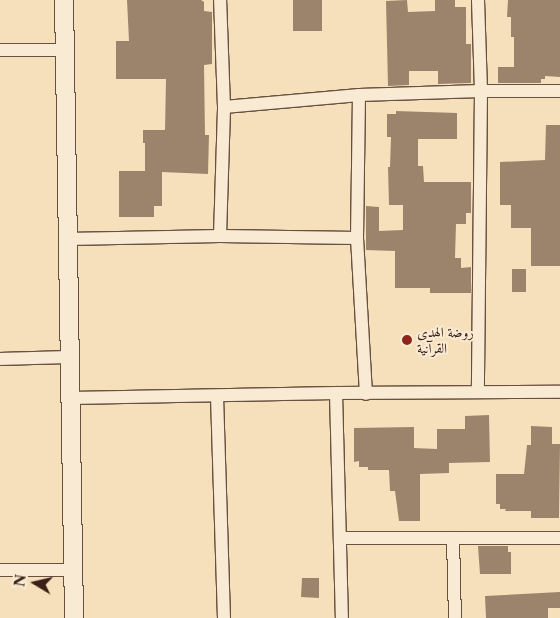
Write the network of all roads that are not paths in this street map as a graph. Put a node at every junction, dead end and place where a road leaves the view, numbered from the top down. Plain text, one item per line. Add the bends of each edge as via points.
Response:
1 (64, 0) edge
2 (220, 0) edge
3 (478, 0) edge
4 (0, 50) edge
5 (64, 50) junction
6 (481, 91) junction
7 (560, 91) edge
8 (360, 95) junction
9 (224, 107) junction
10 (220, 236) junction
11 (357, 238) junction
12 (67, 239) junction
13 (71, 357) junction
14 (0, 359) edge
15 (478, 392) junction
16 (560, 392) edge
17 (336, 393) junction
18 (366, 394) junction
19 (217, 396) junction
20 (71, 398) junction
21 (341, 538) junction
22 (453, 538) junction
23 (560, 538) edge
24 (0, 570) edge
25 (74, 570) junction
26 (74, 618) edge
27 (224, 618) edge
28 (342, 618) edge
29 (455, 618) edge

1 - 5 street
2 - 9 street
3 - 6 street
4 - 5 street
5 - 12 street
6 - 7 street
6 - 8 street
6 - 15 street
8 - 9 street
8 - 11 street
9 - 10 street
10 - 11 street
10 - 12 street
11 - 18 street
12 - 13 street
13 - 14 street
13 - 20 street
15 - 16 street
15 - 18 street
17 - 18 street
17 - 19 street
17 - 21 street
19 - 20 street
19 - 27 street
20 - 25 street
21 - 22 street
21 - 28 street
22 - 23 street
22 - 29 street
24 - 25 street
25 - 26 street

